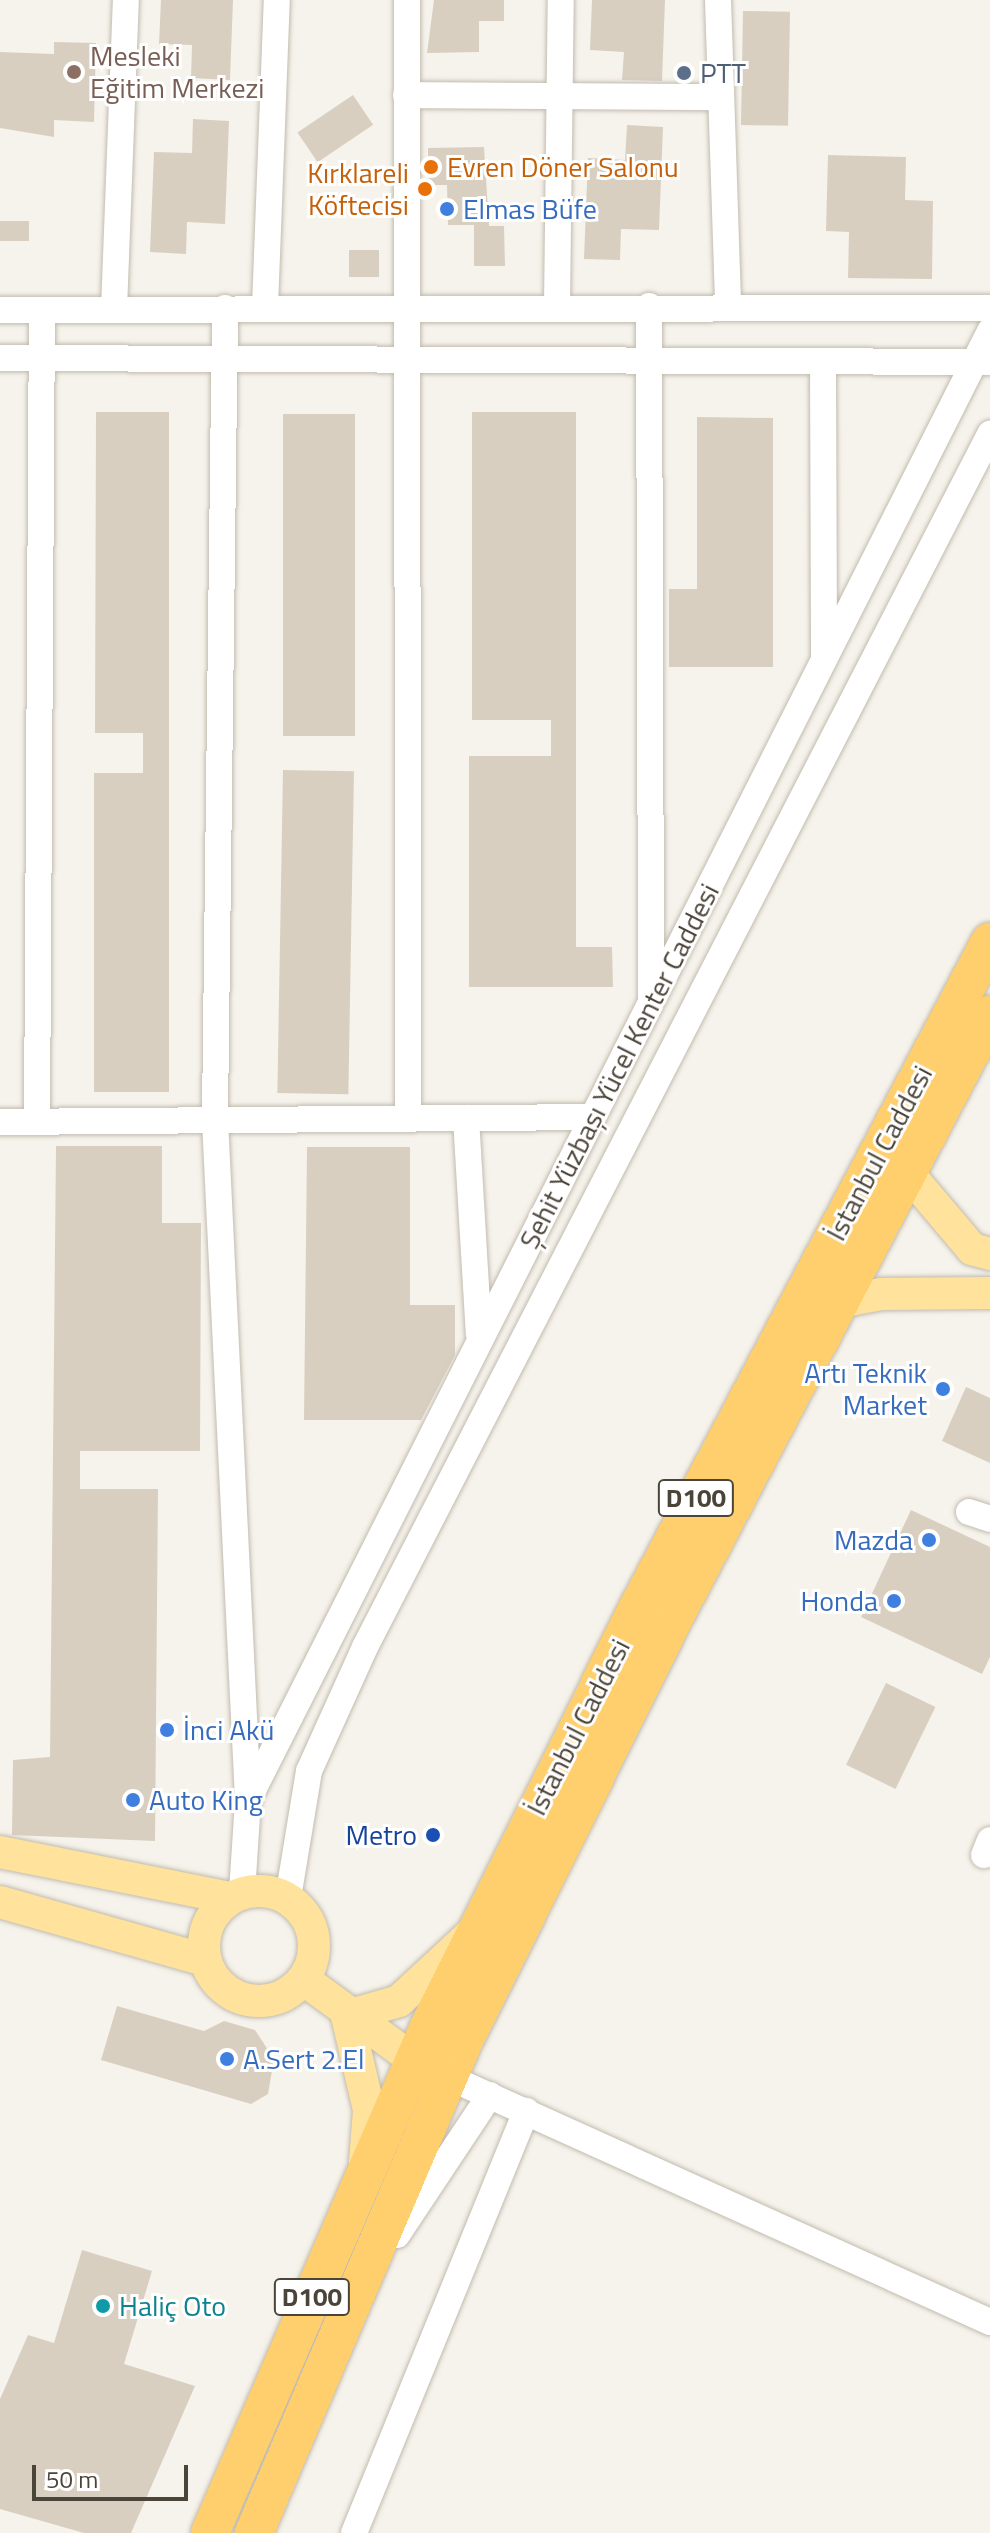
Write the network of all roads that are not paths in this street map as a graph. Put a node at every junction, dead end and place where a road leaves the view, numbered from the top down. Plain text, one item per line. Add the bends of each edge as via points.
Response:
1 (126, 0) edge
2 (277, 0) edge
3 (407, 0) edge
4 (561, 0) edge
5 (718, 0) edge
6 (406, 95) junction
7 (721, 97) junction
8 (563, 99) junction
9 (403, 305) junction
10 (557, 306) junction
11 (649, 306) junction
12 (265, 307) junction
13 (728, 307) junction
14 (225, 308) junction
15 (990, 308) edge
16 (114, 309) junction
17 (0, 310) edge
18 (42, 310) junction
19 (990, 331) edge
20 (0, 358) edge
21 (42, 358) junction
22 (650, 360) junction
23 (221, 361) junction
24 (404, 361) junction
25 (823, 362) junction
26 (982, 362) edge
27 (990, 434) edge
28 (824, 664) junction
29 (990, 942) edge
30 (651, 1003) junction
31 (990, 1015) edge
32 (592, 1117) junction
33 (466, 1118) junction
34 (408, 1119) junction
35 (215, 1120) junction
36 (0, 1122) edge
37 (37, 1122) junction
38 (907, 1172) junction
39 (990, 1254) edge
40 (990, 1293) edge
41 (839, 1302) junction
42 (479, 1337) junction
43 (248, 1800) junction
44 (0, 1852) edge
45 (236, 1896) junction
46 (288, 1898) junction
47 (0, 1902) edge
48 (478, 1927) junction
49 (205, 1960) junction
50 (303, 1979) junction
51 (347, 2016) junction
52 (414, 2060) junction
53 (448, 2077) junction
54 (490, 2095) junction
55 (526, 2111) junction
56 (364, 2177) junction
57 (990, 2322) edge
58 (322, 2371) junction
59 (210, 2533) edge
60 (254, 2533) edge
61 (354, 2533) edge

1 - 16 street
2 - 12 street
3 - 6 street
4 - 8 street
5 - 7 street
6 - 8 street
6 - 9 street
7 - 8 street
7 - 13 street
8 - 10 street
9 - 10 street
9 - 12 street
9 - 24 street
10 - 11 street
11 - 13 street
11 - 22 street
12 - 14 street
13 - 15 street
14 - 16 street
14 - 23 street
16 - 18 street
17 - 18 street
18 - 21 street
19 - 26 street, Şehit Yüzbaşı Yücel Kenter Caddesi
20 - 21 street
21 - 23 street
21 - 37 street
22 - 24 street
22 - 25 street
22 - 30 street
23 - 24 street
23 - 35 street
24 - 34 street
25 - 26 street
25 - 28 street
26 - 28 street, Şehit Yüzbaşı Yücel Kenter Caddesi
27 - 46 street, Şehit Yüzbaşı Yücel Kenter Caddesi via 365,1647 309,1771
28 - 30 street, Şehit Yüzbaşı Yücel Kenter Caddesi
29 - 48 highway, İstanbul Caddesi / D100 via 641,1602
30 - 32 street, Şehit Yüzbaşı Yücel Kenter Caddesi
31 - 38 highway, İstanbul Caddesi
32 - 33 street
32 - 42 street, Şehit Yüzbaşı Yücel Kenter Caddesi
33 - 34 street
33 - 42 street
34 - 35 street
35 - 37 street
35 - 43 street
36 - 37 street
38 - 39 main road via 972,1249
38 - 41 highway, İstanbul Caddesi
40 - 41 main road via 881,1294
41 - 53 highway, İstanbul Caddesi
42 - 43 street, Şehit Yüzbaşı Yücel Kenter Caddesi
43 - 45 street
44 - 45 main road
45 - 46 main road
45 - 49 main road via 208,1924
46 - 50 main road via 311,1927 312,1963
47 - 49 main road
48 - 51 main road via 399,2001
48 - 52 highway, İstanbul Caddesi / D100
49 - 50 main road via 223,1988 256,2002 282,1996
50 - 51 main road
51 - 52 main road
51 - 56 main road via 369,2110
52 - 53 highway
52 - 56 highway, İstanbul Caddesi / D100
53 - 54 street
53 - 58 highway, İstanbul Caddesi / D100
54 - 55 street
54 - 58 street via 430,2177
55 - 57 street
55 - 61 street
56 - 59 highway, İstanbul Caddesi / D100
58 - 60 highway, İstanbul Caddesi / D100

